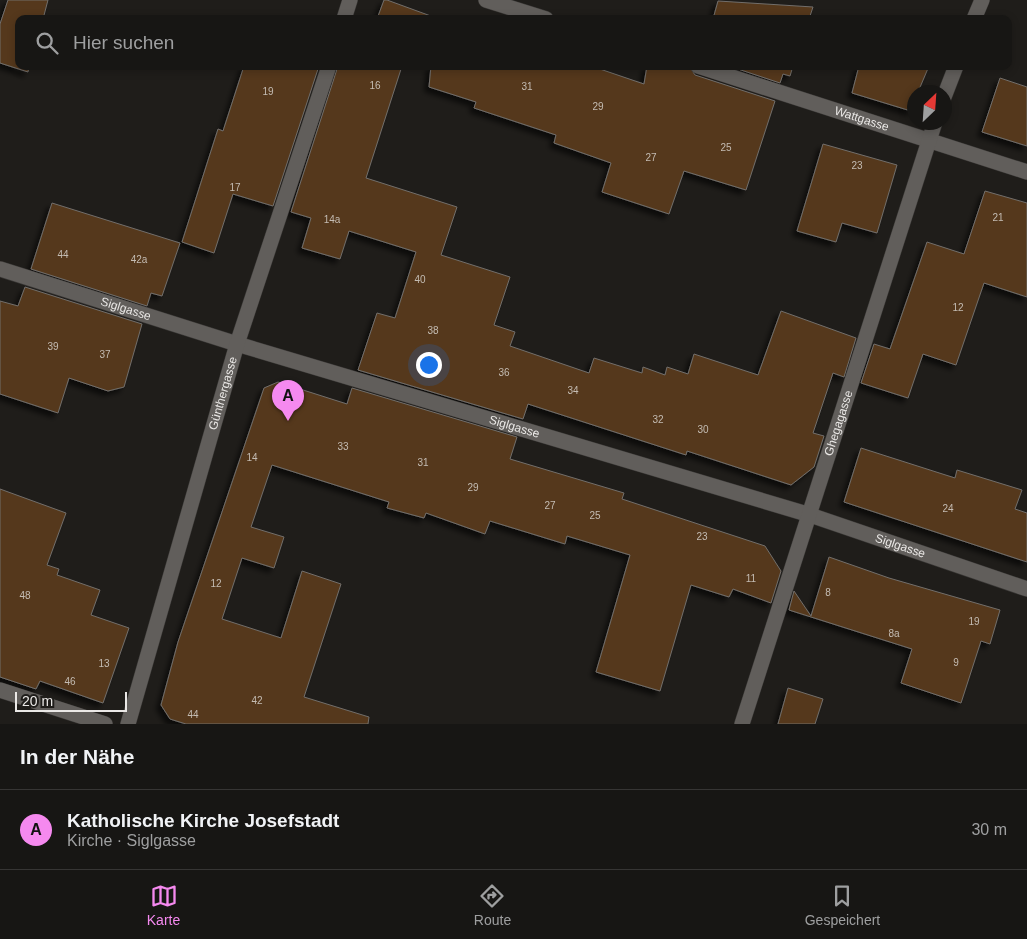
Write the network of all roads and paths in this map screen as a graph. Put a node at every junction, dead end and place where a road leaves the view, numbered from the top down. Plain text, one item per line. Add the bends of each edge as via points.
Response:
1 (350, 0) edge
2 (486, 0) edge
3 (982, 0) edge
4 (345, 15) edge
5 (533, 15) edge
6 (976, 15) edge
7 (327, 70) edge
8 (711, 70) edge
9 (954, 70) edge
10 (949, 85) edge
11 (932, 130) edge
12 (929, 138) junction
13 (1027, 172) edge
14 (0, 269) edge
15 (237, 344) junction
16 (808, 514) junction
17 (1027, 589) edge
18 (0, 690) edge
19 (105, 724) edge
20 (128, 724) edge
21 (742, 724) edge

1 - 4 street
2 - 5 street
3 - 6 street
7 - 15 street, Günthergasse
8 - 12 street, Wattgasse
9 - 10 street
11 - 12 street, Ghegagasse
12 - 13 street, Wattgasse
12 - 16 street, Ghegagasse
14 - 15 street, Siglgasse
15 - 16 street, Siglgasse
15 - 20 street, Günthergasse
16 - 17 street, Siglgasse
16 - 21 street, Ghegagasse
18 - 19 street

